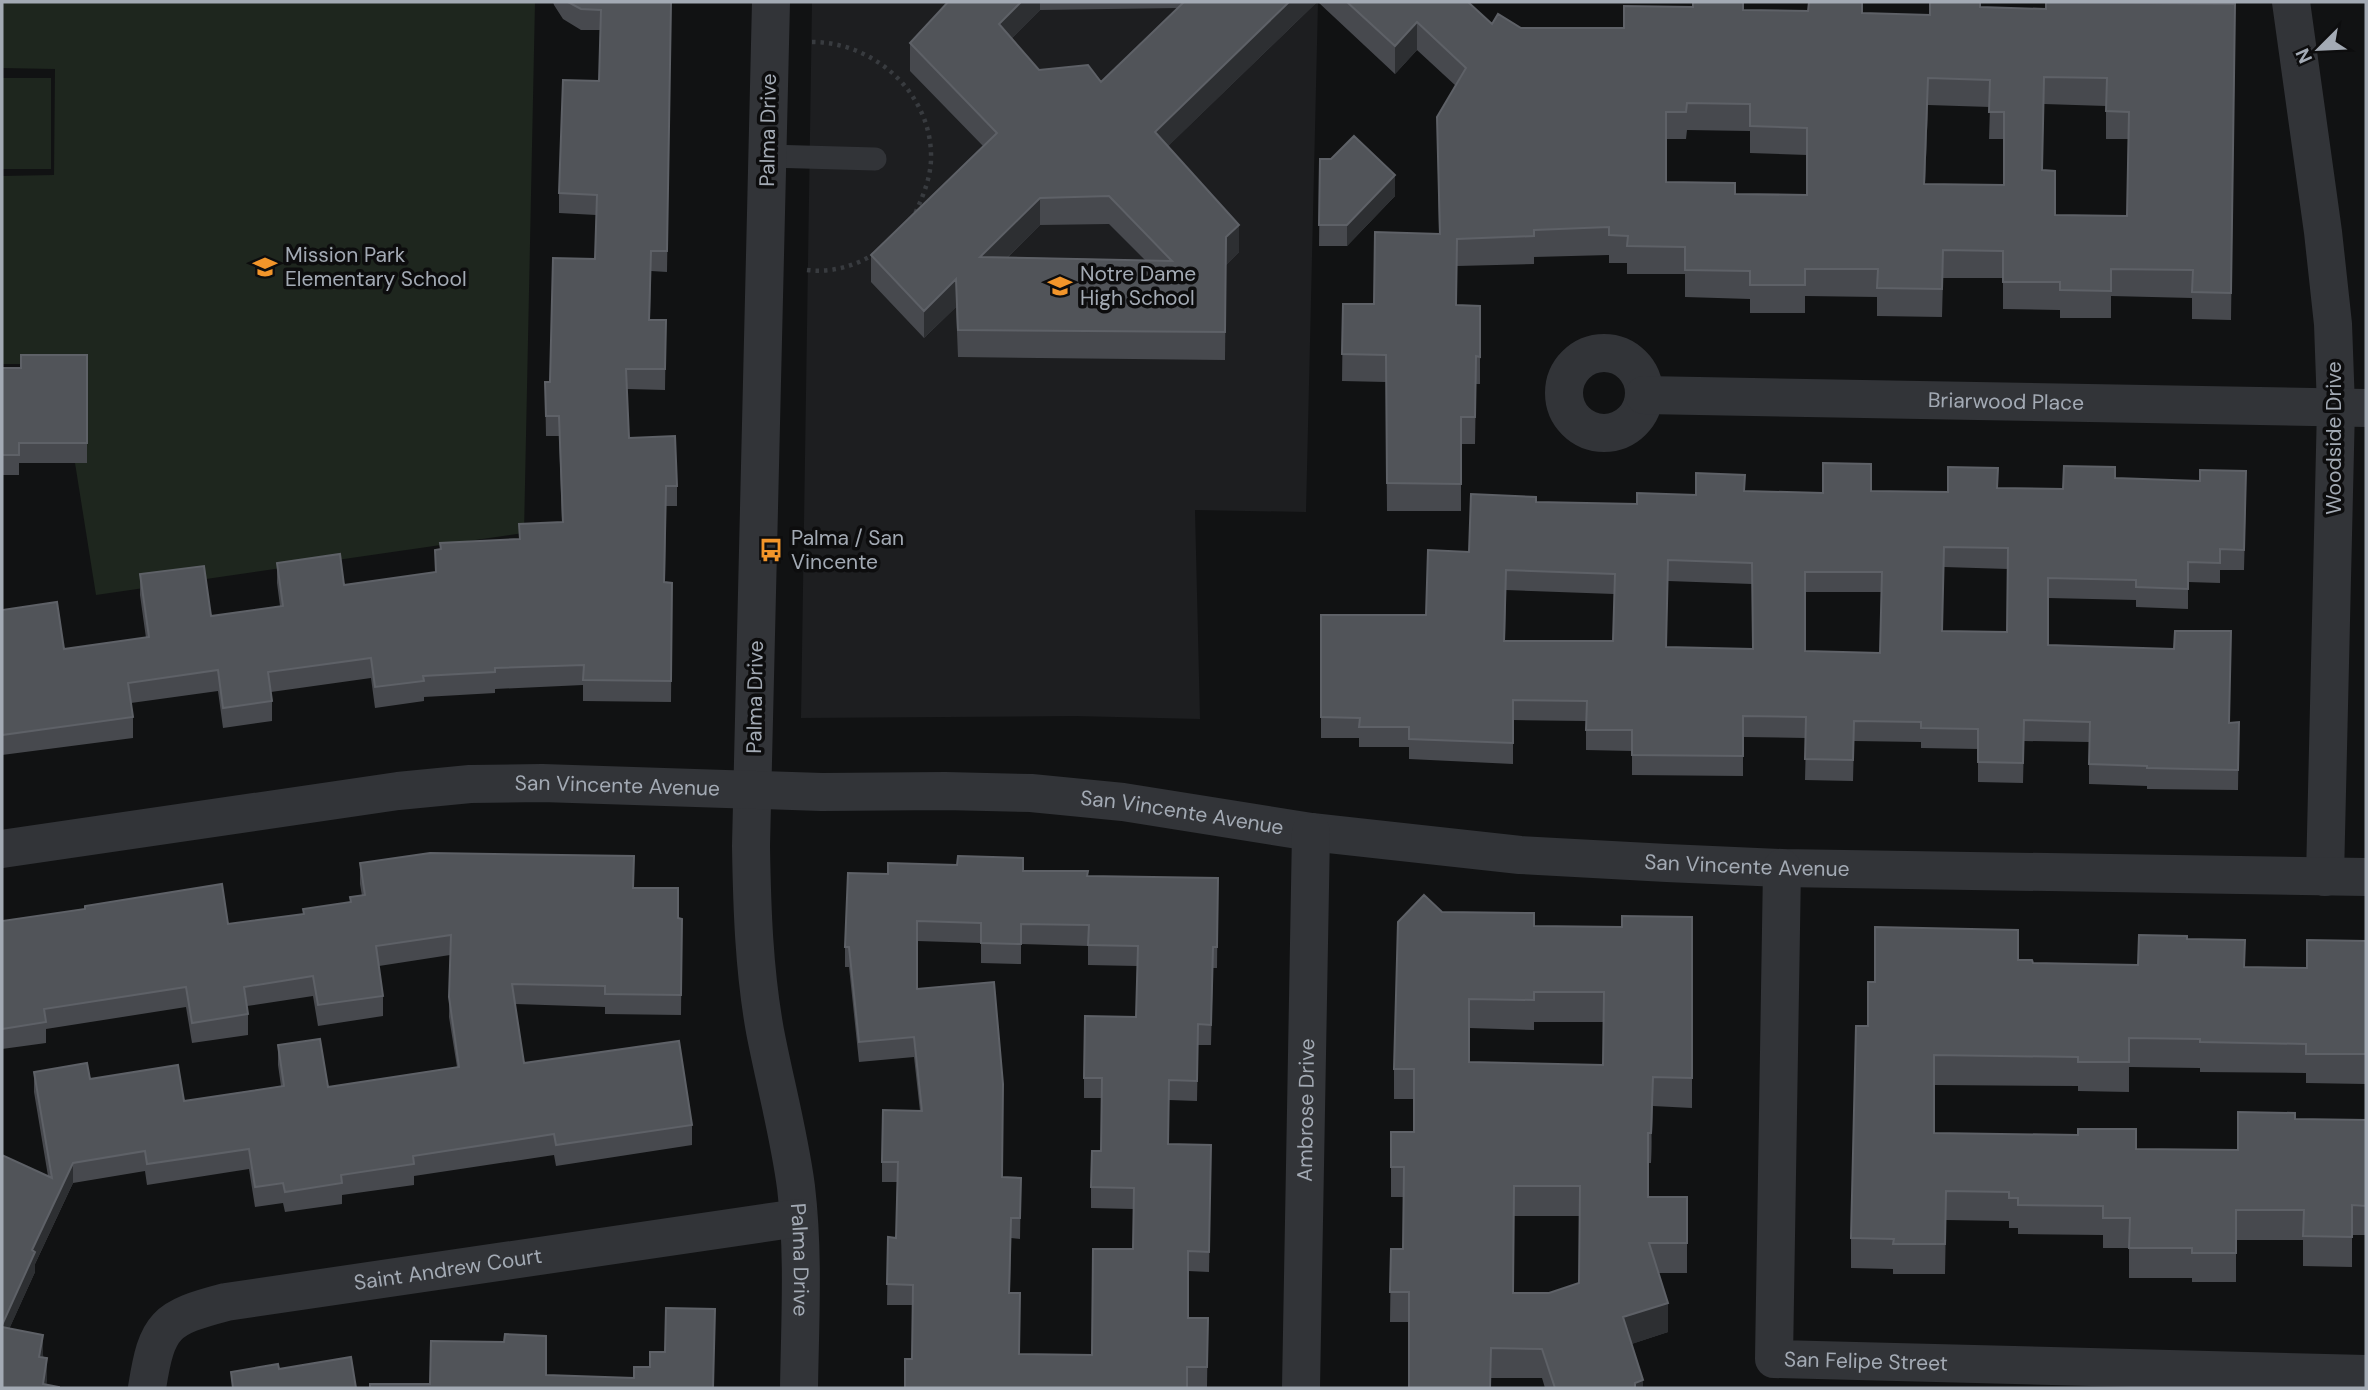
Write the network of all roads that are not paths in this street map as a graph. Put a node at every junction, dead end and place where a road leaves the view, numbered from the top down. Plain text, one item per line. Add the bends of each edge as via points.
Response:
1 (771, 2) edge
2 (2291, 2) edge
3 (768, 156) junction
4 (875, 159) dead end
5 (1644, 396) dead end
6 (2351, 408) edge
7 (753, 789) junction
8 (1311, 832) junction
9 (2, 849) edge
10 (1782, 868) junction
11 (2325, 877) junction
12 (2366, 877) edge
13 (799, 1218) junction
14 (2366, 1374) edge
15 (147, 1388) edge
16 (799, 1388) edge
17 (1301, 1388) edge

1 - 3 street, Palma Drive
2 - 6 street, Woodside Drive via 2333,324
3 - 4 lane
3 - 7 street, Palma Drive
5 - 6 street, Briarwood Place
6 - 11 street, Woodside Drive
7 - 8 street, San Vincente Avenue via 1031,793 1122,802
7 - 9 street, San Vincente Avenue via 470,784
7 - 13 street, Palma Drive via 757,980 790,1143
8 - 10 street, San Vincente Avenue via 1520,855
8 - 17 street, Ambrose Drive
10 - 11 street, San Vincente Avenue
10 - 14 street, San Felipe Street via 1774,1359
11 - 12 street, San Vincente Avenue
13 - 15 street, Saint Andrew Court via 198,1309 169,1323 160,1333
13 - 16 street, Palma Drive

